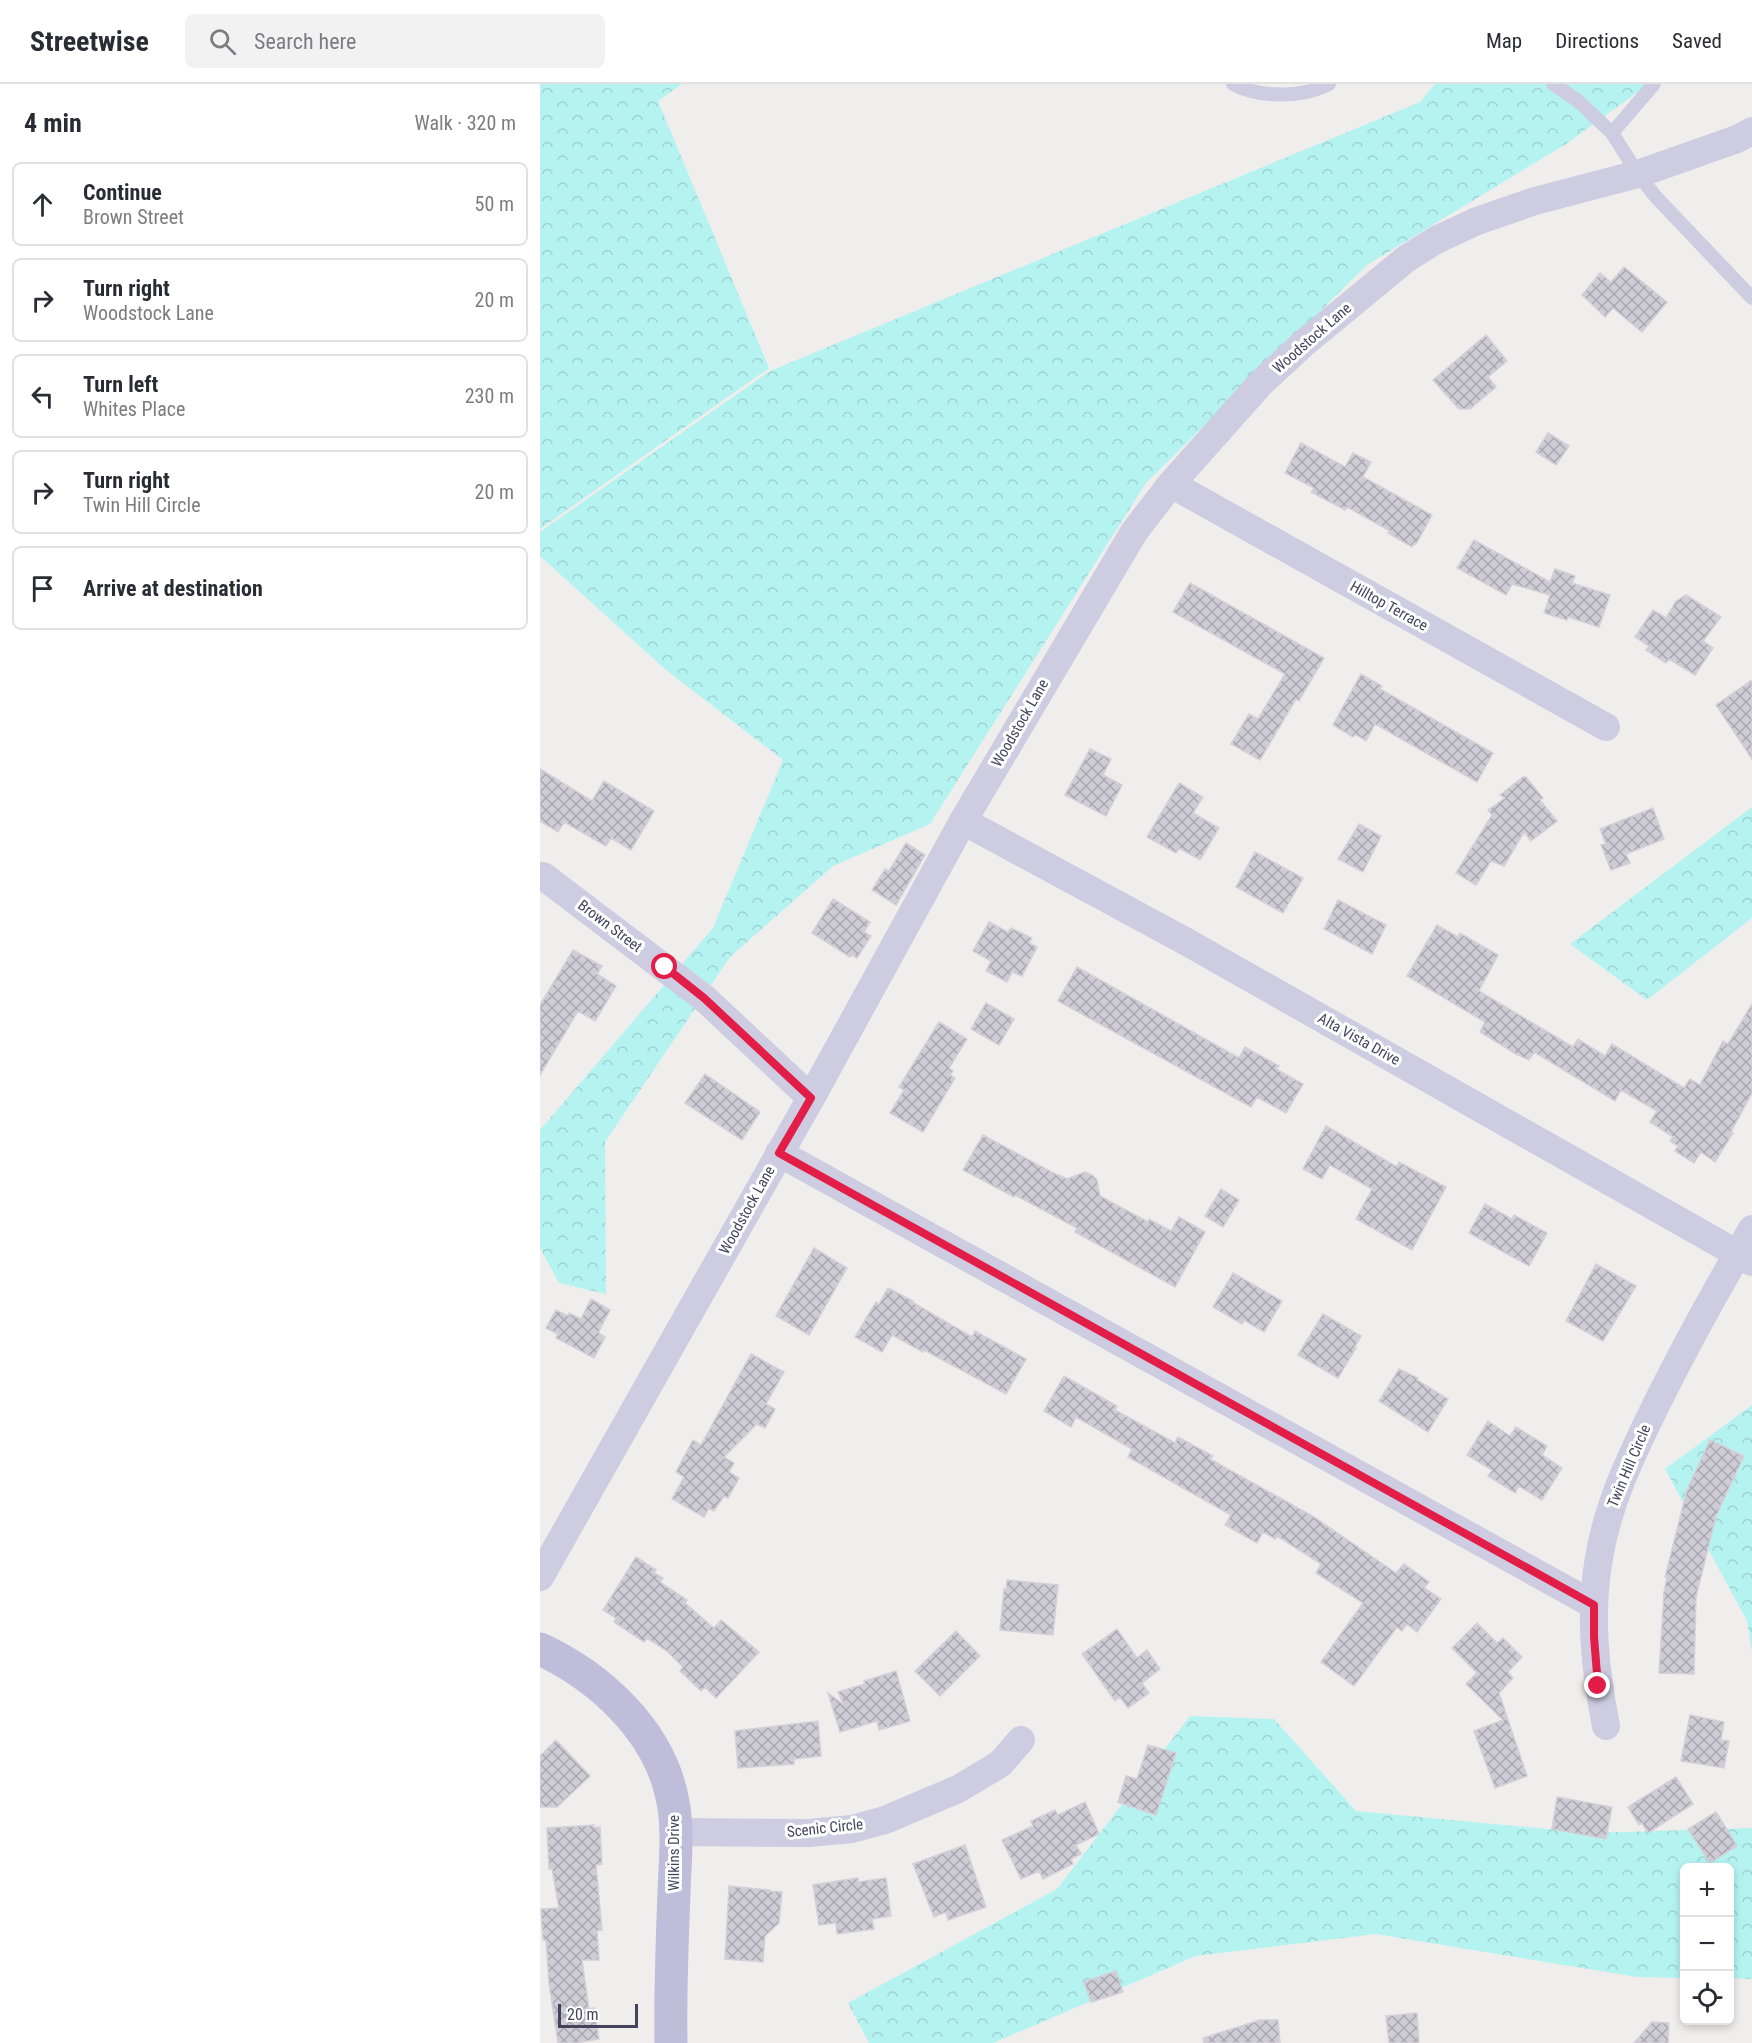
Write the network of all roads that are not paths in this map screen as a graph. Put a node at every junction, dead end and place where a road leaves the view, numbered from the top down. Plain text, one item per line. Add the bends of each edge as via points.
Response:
1 (1233, 84) edge
2 (1329, 84) edge
3 (1553, 84) edge
4 (1654, 84) edge
5 (1752, 131) edge
6 (1612, 133) junction
7 (1638, 174) junction
8 (1752, 298) edge
9 (1172, 484) junction
10 (1606, 727) dead end
11 (963, 821) junction
12 (543, 876) dead end
13 (811, 1098) junction
14 (779, 1153) junction
15 (1752, 1229) edge
16 (1745, 1258) edge
17 (540, 1577) edge
18 (1594, 1605) junction
19 (540, 1649) edge
20 (1606, 1726) dead end
21 (1021, 1740) dead end
22 (676, 1832) junction
23 (671, 2043) edge

1 - 2 lane via 1267,93 1295,93
3 - 6 lane via 1577,100
4 - 6 lane
5 - 7 street, Woodstock Lane
6 - 7 lane
7 - 8 lane
7 - 9 street, Woodstock Lane via 1477,221 1406,259 1261,383
9 - 10 street, Hilltop Terrace
9 - 11 street, Woodstock Lane via 1134,532
11 - 13 street, Woodstock Lane
11 - 16 street, Alta Vista Drive via 1196,947
12 - 13 street, Brown Street via 704,998
13 - 14 street, Woodstock Lane
14 - 17 street, Woodstock Lane
14 - 18 street
15 - 16 street, Twin Hill Circle
16 - 18 street, Twin Hill Circle via 1676,1364 1626,1464 1599,1558
18 - 20 street, Twin Hill Circle via 1598,1686
19 - 22 street, Wilkins Drive via 590,1680 646,1735 662,1765 672,1797
21 - 22 street, Scenic Circle via 1000,1764 958,1789 885,1820 809,1833
22 - 23 street, Wilkins Drive

